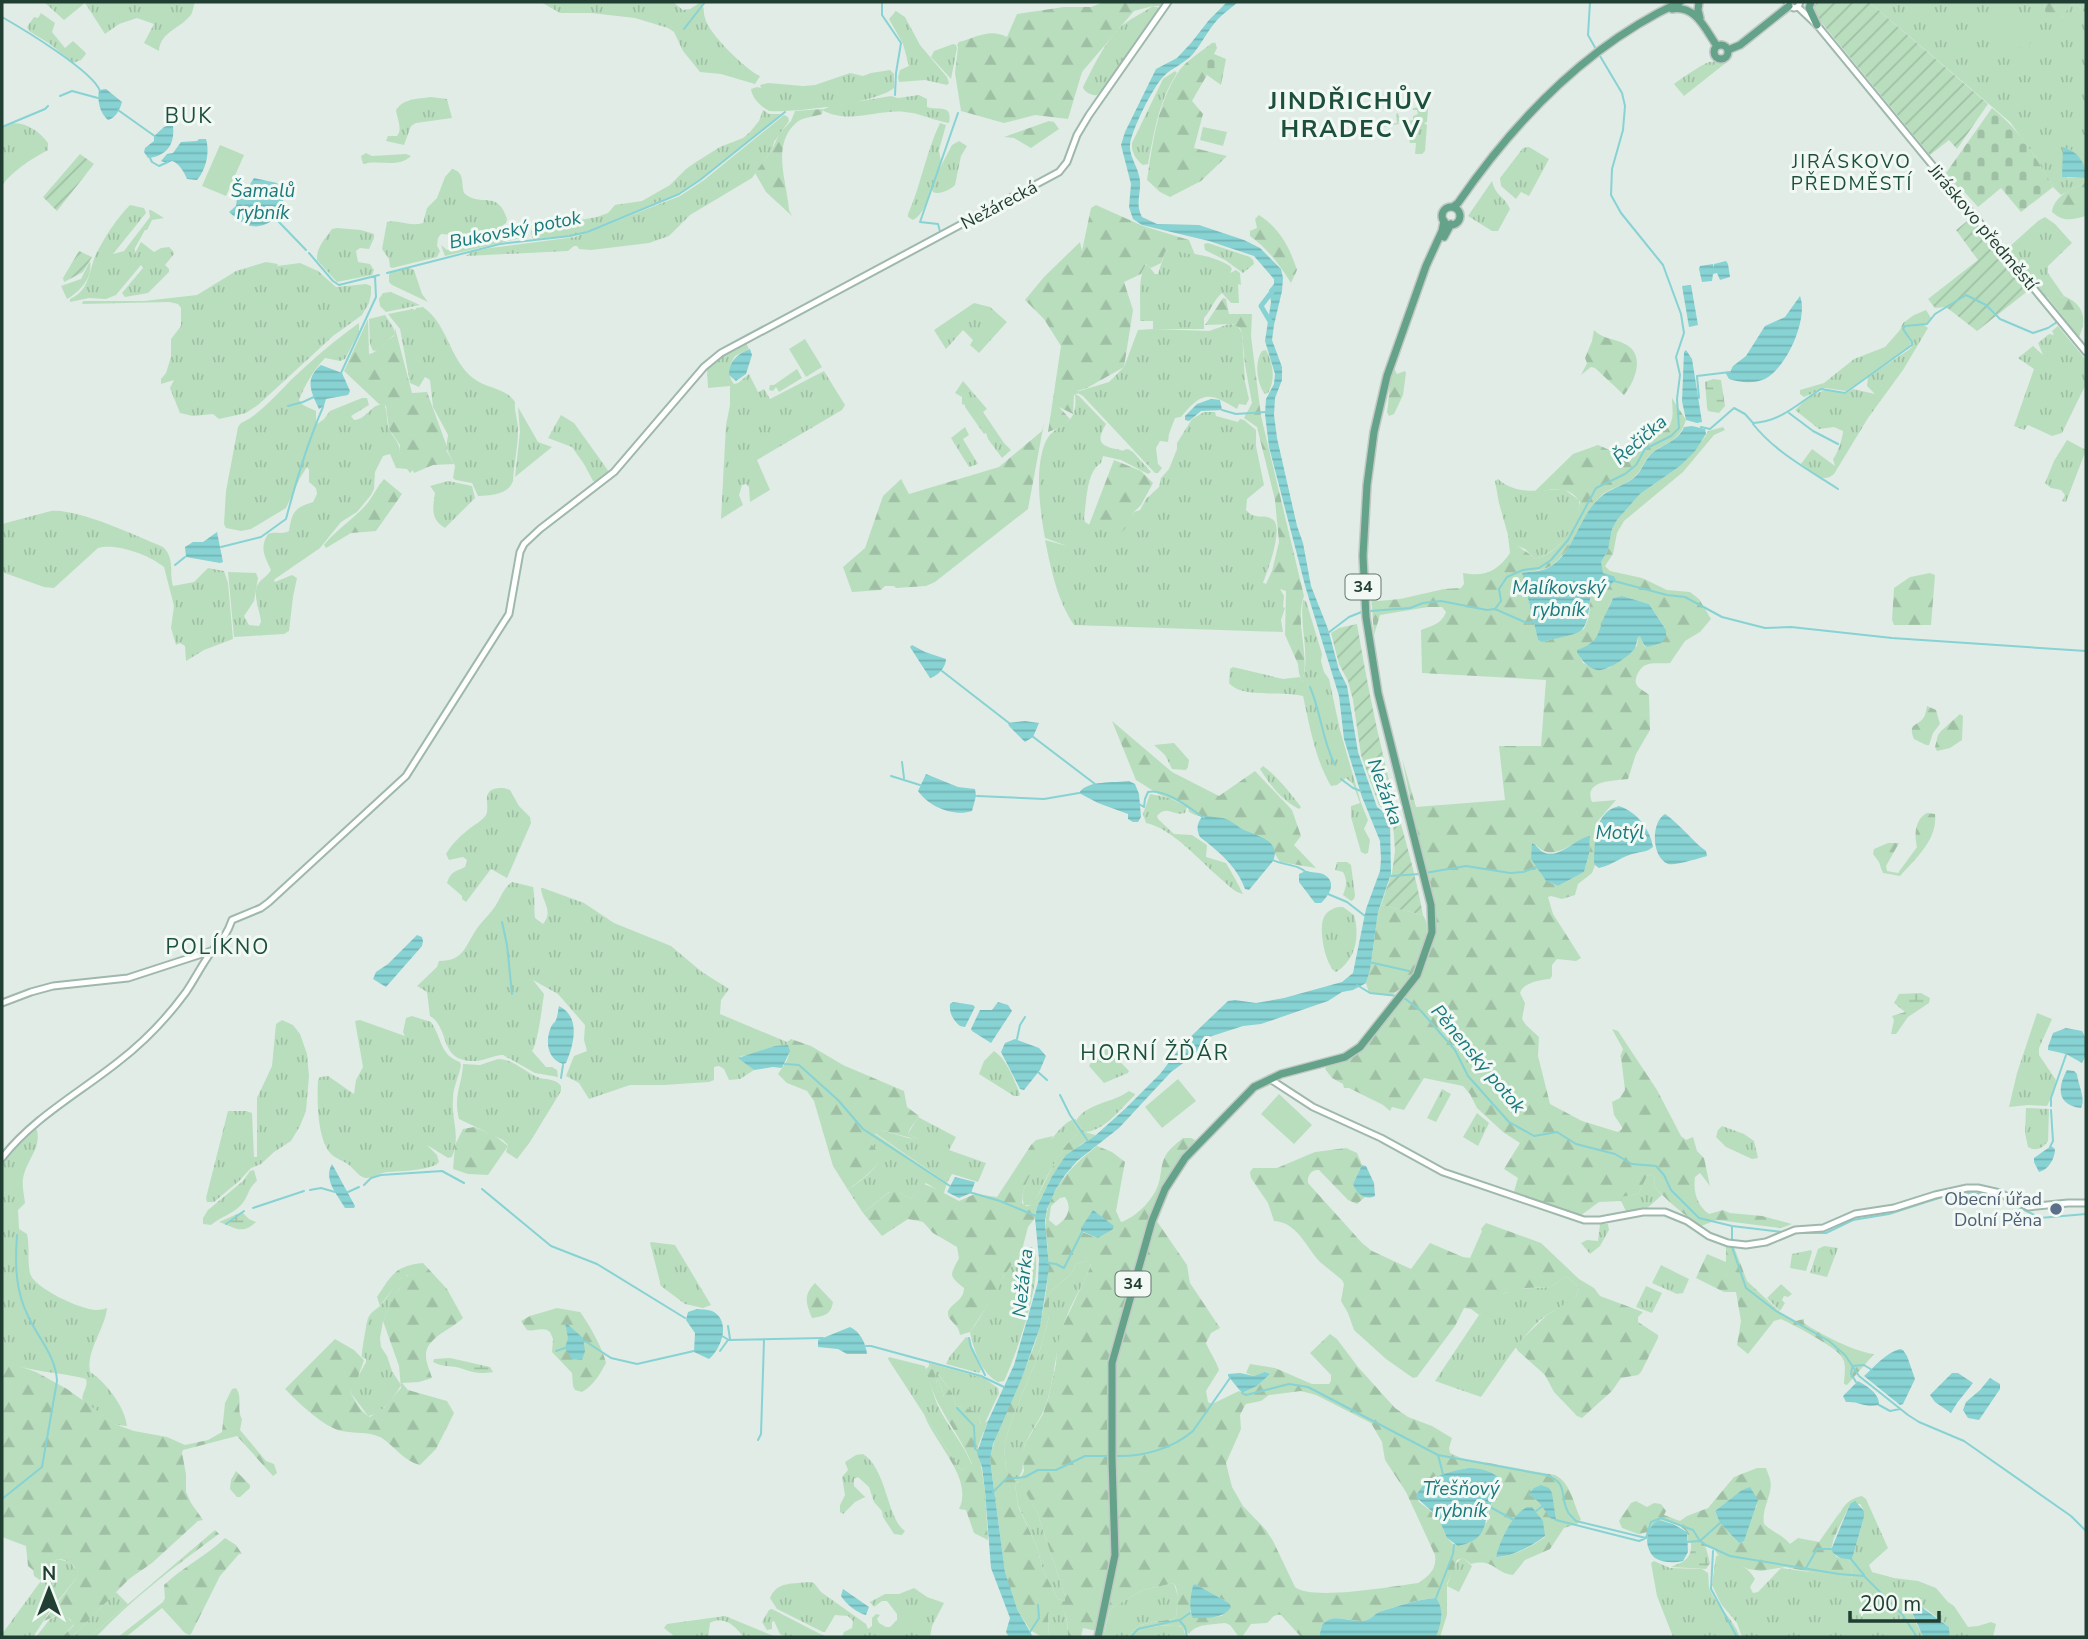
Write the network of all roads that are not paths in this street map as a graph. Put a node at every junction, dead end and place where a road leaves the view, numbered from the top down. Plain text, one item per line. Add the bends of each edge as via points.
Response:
1 (1168, 2) edge
2 (1680, 2) edge
3 (1699, 2) edge
4 (1811, 2) edge
5 (1788, 4) edge
6 (1799, 4) edge
7 (1658, 13) junction
8 (1701, 22) junction
9 (1817, 25) junction
10 (1717, 46) junction
11 (1728, 50) junction
12 (1482, 173) junction
13 (1453, 207) junction
14 (1460, 214) junction
15 (1448, 222) junction
16 (2086, 352) edge
17 (212, 951) junction
18 (2, 1003) edge
19 (1270, 1079) junction
20 (2, 1158) edge
21 (2086, 1203) edge
22 (1098, 1637) edge

1 - 17 street, Nežárecká via 1076,137 1059,172 713,358 614,472 530,536 520,552 509,614 406,775 269,902 232,920 226,937
2 - 7 main road
3 - 8 main road
4 - 9 main road
5 - 6 street via 1792,8
5 - 11 main road
6 - 9 street, Jiráskovo předměstí
7 - 8 main road via 1684,8
7 - 12 main road via 1594,53 1538,102
8 - 10 main road
9 - 16 street, Jiráskovo předměstí
10 - 11 main road
10 - 11 main road via 1714,53 1718,58 1727,57
12 - 13 main road
12 - 14 main road
13 - 14 main road
13 - 15 main road via 1444,211
14 - 15 main road via 1458,221
15 - 19 main road, 34 via 1387,376 1374,432 1365,507 1363,581 1376,681 1432,905 1432,932 1412,984 1360,1047 1345,1057
17 - 18 street via 128,978 53,986
17 - 20 street, Nežárecká via 160,1024
19 - 21 street via 1313,1107 1464,1181 1584,1220 1665,1212 1728,1243 1766,1242 1795,1230 1823,1228 1855,1214 1966,1188 2000,1193 2028,1207
19 - 22 main road, 34 via 1254,1087 1176,1170 1149,1232 1111,1374 1115,1555

